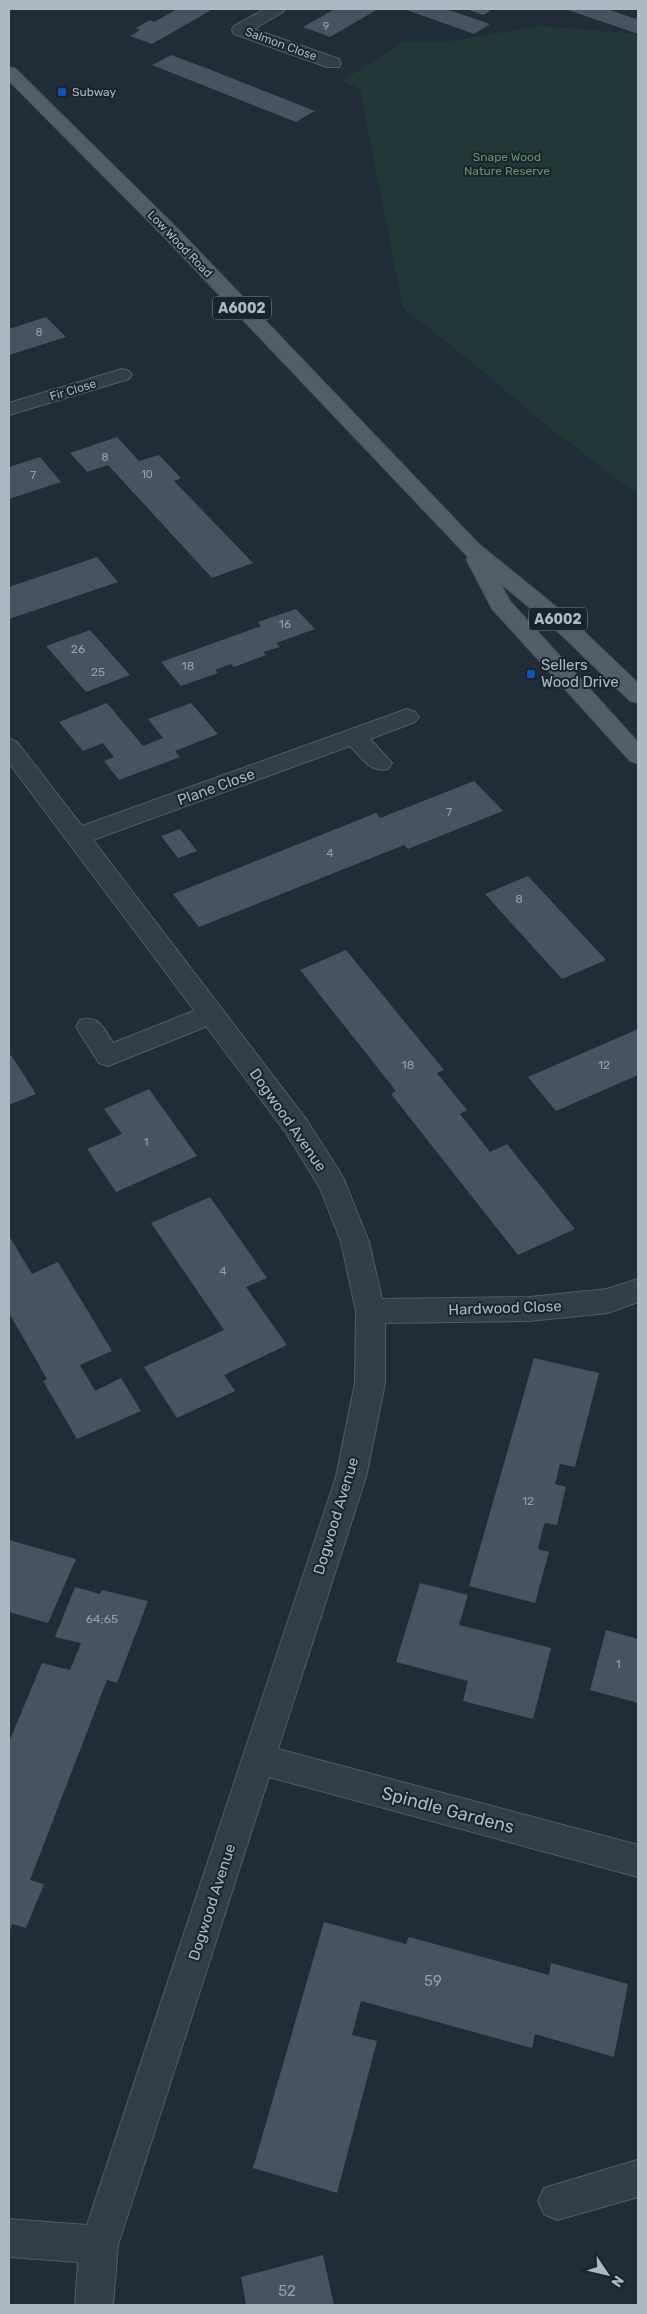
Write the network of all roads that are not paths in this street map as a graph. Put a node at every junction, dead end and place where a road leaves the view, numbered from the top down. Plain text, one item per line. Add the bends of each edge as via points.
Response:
1 (277, 9) edge
2 (333, 63) dead end
3 (9, 72) edge
4 (122, 375) dead end
5 (22, 411) edge
6 (471, 549) junction
7 (638, 696) edge
8 (407, 717) dead end
9 (354, 736) junction
10 (9, 747) edge
11 (638, 756) edge
12 (380, 763) dead end
13 (77, 837) junction
14 (211, 1014) junction
15 (89, 1027) dead end
16 (638, 1290) edge
17 (370, 1311) junction
18 (258, 1759) junction
19 (638, 1860) edge
20 (638, 2178) edge
21 (557, 2201) dead end
22 (9, 2238) edge
23 (99, 2246) junction
24 (94, 2305) edge

1 - 2 street, Salmon Close via 240,30
3 - 6 main road, Low Wood Road / A6002 via 172,234
4 - 5 street, Fir Close
6 - 7 main road, Low Wood Road / A6002 via 561,622
6 - 11 main road, Low Wood Road / A6002 via 500,604
8 - 9 street, Plane Close
9 - 12 street
9 - 13 street, Plane Close
10 - 13 street, Dogwood Avenue
13 - 14 street, Dogwood Avenue
14 - 15 street via 108,1056
14 - 17 street, Dogwood Avenue via 296,1126 332,1185 355,1242
16 - 17 street, Hardwood Close via 608,1301 529,1309
17 - 18 street, Dogwood Avenue via 370,1383 351,1477
18 - 19 street, Spindle Gardens
18 - 23 street, Dogwood Avenue
20 - 21 street
22 - 23 street
23 - 24 street, Dogwood Avenue

